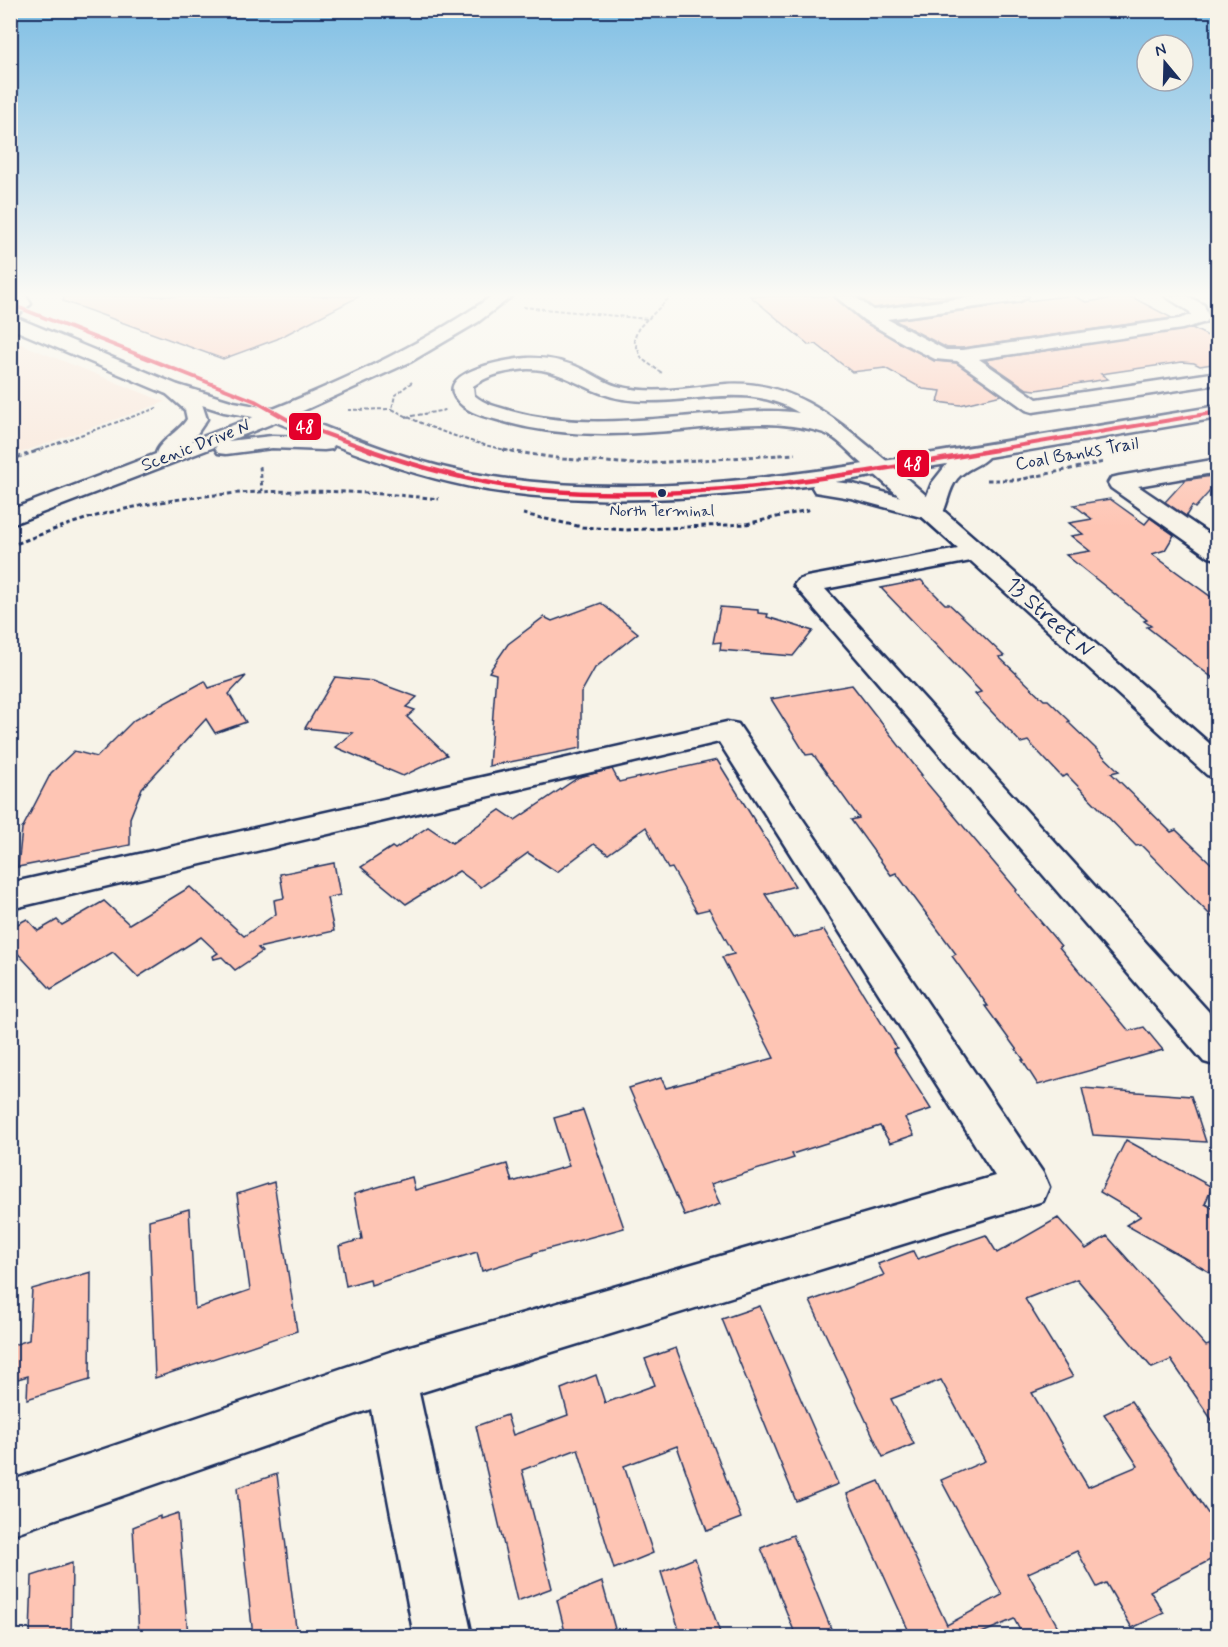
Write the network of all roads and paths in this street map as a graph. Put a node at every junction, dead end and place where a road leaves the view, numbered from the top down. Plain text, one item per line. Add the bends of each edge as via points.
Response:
1 (141, 373) edge
2 (184, 373) edge
3 (372, 373) edge
4 (482, 373) edge
5 (572, 373) edge
6 (662, 373) edge
7 (986, 373) edge
8 (669, 378) dead end
9 (1218, 378) edge
10 (360, 379) junction
11 (171, 389) junction
12 (159, 407) dead end
13 (392, 409) dead end
14 (454, 409) dead end
15 (338, 412) junction
16 (1218, 412) edge
17 (276, 415) junction
18 (405, 417) dead end
19 (832, 429) junction
20 (359, 446) junction
21 (991, 450) junction
22 (10, 460) edge
23 (155, 462) junction
24 (1107, 462) dead end
25 (1218, 465) edge
26 (881, 468) junction
27 (944, 480) junction
28 (783, 483) junction
29 (262, 491) dead end
30 (933, 513) junction
31 (10, 518) edge
32 (10, 546) edge
33 (1218, 552) edge
34 (977, 553) junction
35 (1218, 768) edge
36 (10, 897) edge
37 (1218, 1050) edge
38 (390, 1377) junction
39 (10, 1508) edge
40 (443, 1636) edge

1 - 11 main road
2 - 17 main road via 255,401
3 - 10 main road, Scenic Drive N
4 - 19 main road, 13 Street N via 469,380 463,389 466,398 478,407 560,428 599,430 790,418
5 - 19 main road, 13 Street N via 594,385 627,394 742,389 770,392 788,399
6 - 8 path
7 - 9 main road via 1033,406
10 - 15 main road via 339,396
10 - 17 main road, Scenic Drive N
11 - 17 main road via 231,408
11 - 23 main road via 195,408 197,419 190,431
12 - 22 path
13 - 15 path
14 - 18 path
15 - 20 main road via 338,425
16 - 21 main road
17 - 20 main road
17 - 23 main road, Scenic Drive N
19 - 26 main road, 13 Street N
20 - 23 main road via 259,443
20 - 28 main road via 446,473 530,489 651,493
21 - 26 main road
21 - 27 main road via 961,463
23 - 31 main road, Scenic Drive N
24 - 27 path, Coal Banks Trail via 1018,480 970,480 966,485
25 - 33 main road via 1119,483
26 - 28 main road
26 - 30 main road, 13 Street N
27 - 30 main road
28 - 30 main road via 853,491
29 - 32 path via 141,507 77,522
30 - 34 main road, 13 Street N
34 - 35 main road, 13 Street N
34 - 37 main road via 807,585
36 - 38 main road via 728,731 1027,1187
38 - 39 main road
38 - 40 main road

